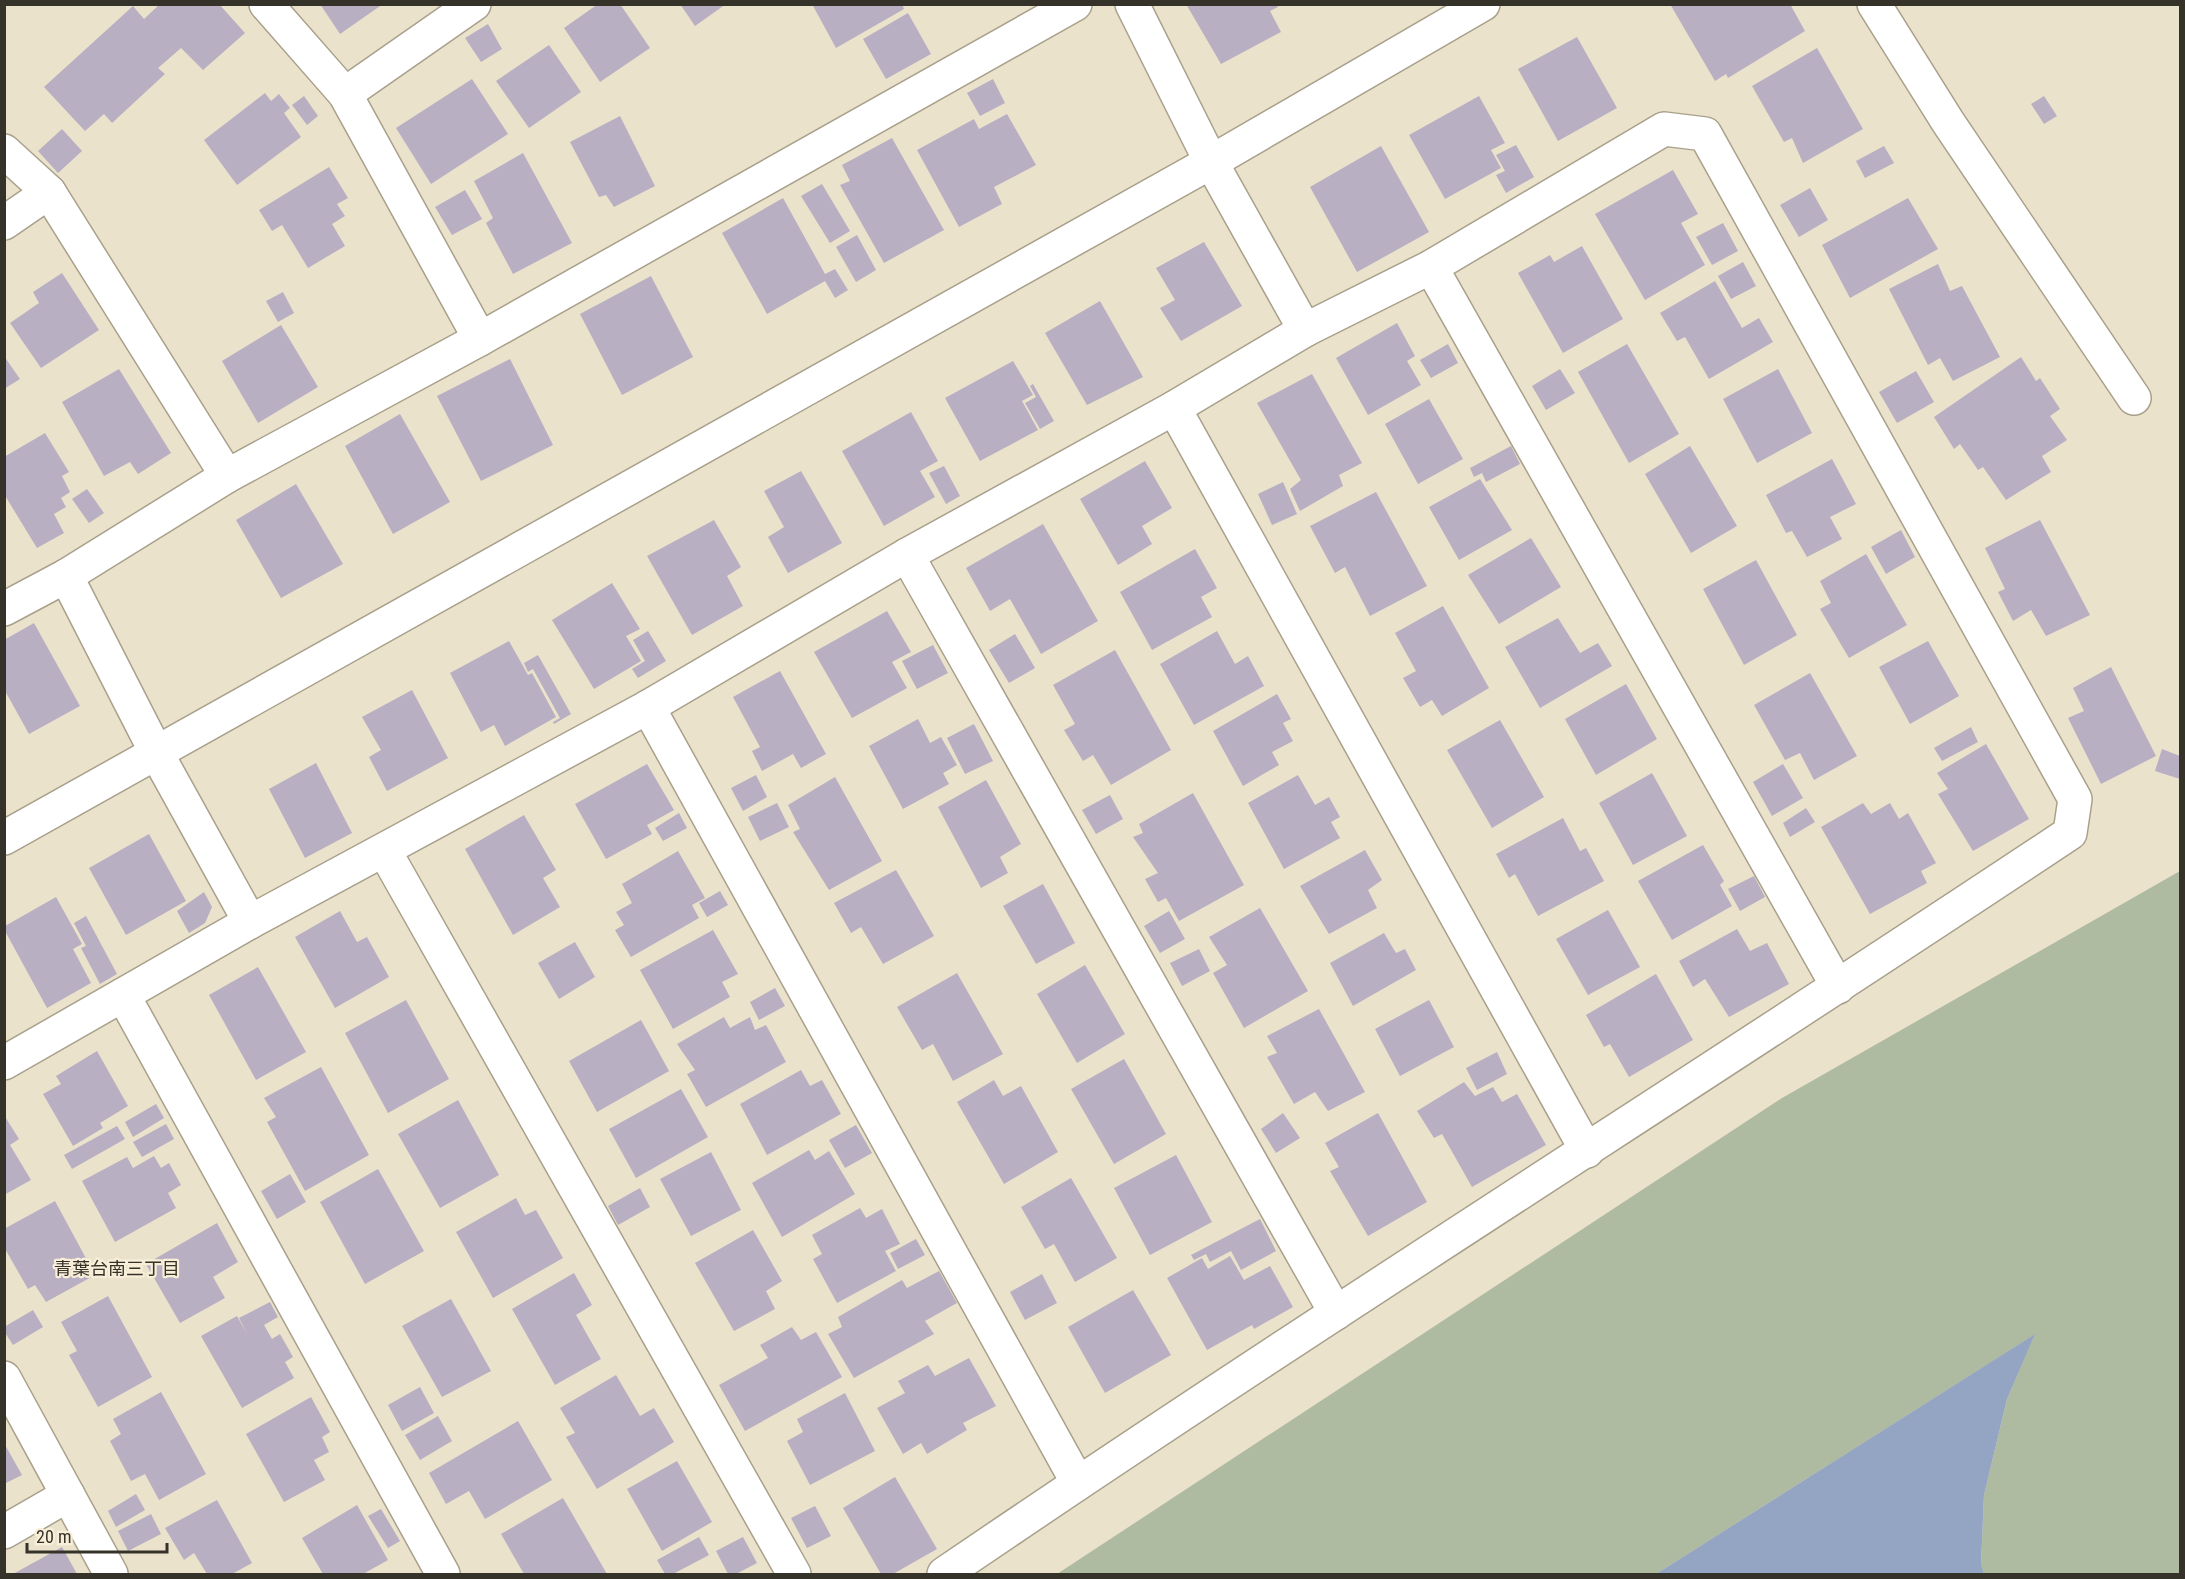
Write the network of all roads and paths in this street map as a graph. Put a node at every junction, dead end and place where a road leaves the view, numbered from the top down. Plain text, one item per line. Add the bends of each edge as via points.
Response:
1 (266, 4) edge
2 (474, 4) edge
3 (1075, 4) edge
4 (1132, 4) edge
5 (1483, 4) edge
6 (1874, 4) edge
7 (345, 94) junction
8 (4, 151) edge
9 (1211, 162) junction
10 (49, 192) junction
11 (4, 223) edge
12 (1431, 267) junction
13 (1305, 330) junction
14 (480, 339) junction
15 (2134, 398) dead end
16 (1174, 408) junction
17 (227, 476) junction
18 (907, 555) junction
19 (66, 576) junction
20 (4, 609) edge
21 (648, 707) junction
22 (157, 754) junction
23 (4, 838) edge
24 (384, 850) junction
25 (250, 922) junction
26 (1838, 987) junction
27 (123, 995) junction
28 (4, 1064) edge
29 (1587, 1150) junction
30 (1336, 1313) junction
31 (4, 1378) edge
32 (1078, 1483) junction
33 (68, 1495) junction
34 (4, 1532) edge
35 (111, 1575) edge
36 (443, 1575) edge
37 (794, 1575) edge
38 (944, 1575) edge

1 - 7 street
2 - 7 street
3 - 14 street
4 - 9 street
5 - 9 street
6 - 15 street via 1947,122
7 - 14 street
8 - 10 street
9 - 13 street
9 - 22 street
10 - 11 street
10 - 17 street
12 - 13 street
12 - 26 street
12 - 26 street via 1664,129 1705,134 2075,799 2070,833
13 - 16 street
14 - 17 street
16 - 18 street
16 - 29 street
17 - 19 street
18 - 21 street
18 - 30 street
19 - 20 street
19 - 22 street
21 - 24 street
21 - 32 street
22 - 23 street
22 - 25 street
24 - 25 street
24 - 37 street
25 - 27 street
26 - 29 street
27 - 28 street
27 - 36 street
29 - 30 street
30 - 32 street
31 - 33 street
32 - 38 street
33 - 34 street
33 - 35 street

